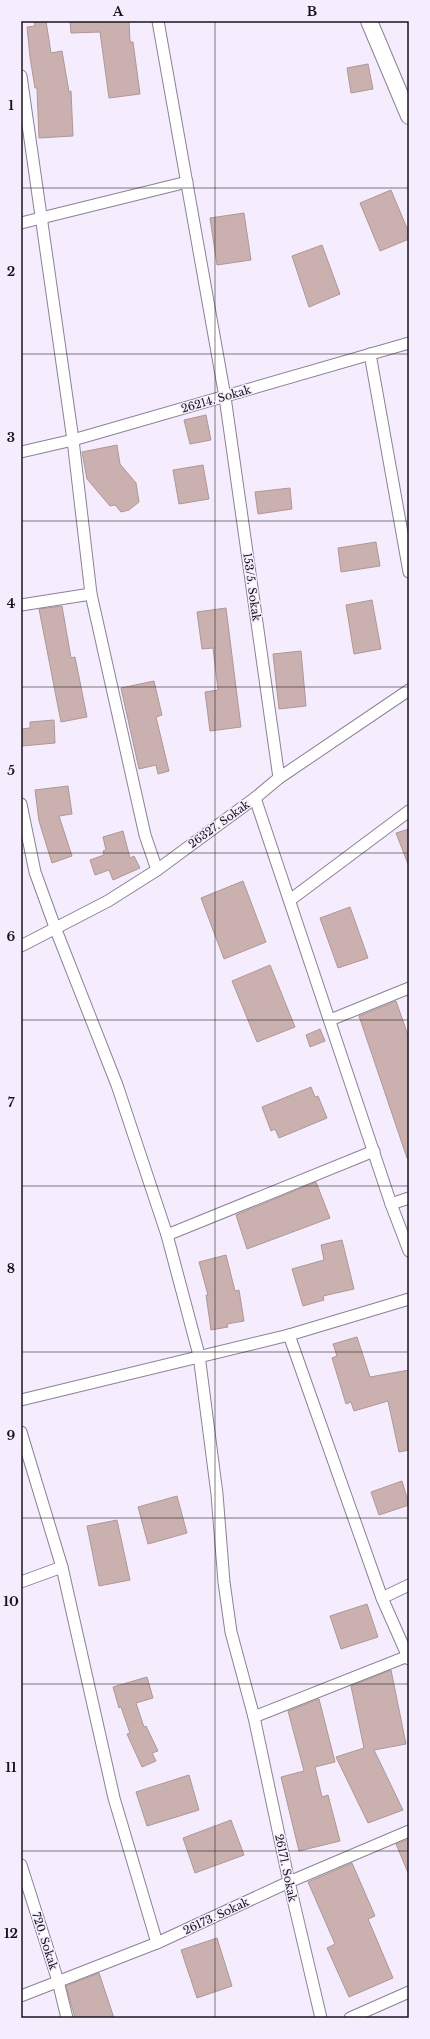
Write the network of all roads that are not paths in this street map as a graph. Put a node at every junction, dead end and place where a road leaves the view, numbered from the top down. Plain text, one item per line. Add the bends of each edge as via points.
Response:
1 (158, 21) edge
2 (369, 21) edge
3 (21, 76) edge
4 (407, 107) edge
5 (187, 182) junction
6 (42, 218) junction
7 (21, 223) edge
8 (409, 343) edge
9 (370, 354) junction
10 (225, 397) junction
11 (73, 440) junction
12 (21, 452) edge
13 (409, 572) edge
14 (91, 594) junction
15 (21, 605) edge
16 (408, 694) edge
17 (279, 778) junction
18 (255, 798) junction
19 (21, 804) edge
20 (409, 811) edge
21 (157, 870) junction
22 (290, 900) junction
23 (56, 930) junction
24 (21, 946) edge
25 (409, 988) edge
26 (330, 1020) junction
27 (374, 1151) junction
28 (409, 1198) edge
29 (391, 1204) junction
30 (167, 1235) junction
31 (409, 1251) edge
32 (409, 1299) edge
33 (289, 1335) junction
34 (199, 1355) junction
35 (21, 1400) edge
36 (21, 1432) edge
37 (62, 1567) junction
38 (21, 1582) edge
39 (409, 1585) edge
40 (382, 1598) junction
41 (408, 1658) edge
42 (254, 1718) junction
43 (409, 1831) edge
44 (21, 1865) edge
45 (289, 1882) junction
46 (157, 1943) junction
47 (58, 1981) junction
48 (409, 1992) edge
49 (21, 1996) edge
50 (67, 2018) edge
51 (321, 2018) edge
52 (350, 2018) edge

1 - 5 street, 153/5. Sokak
2 - 4 main road
3 - 6 street
5 - 6 street
5 - 10 street, 153/5. Sokak
6 - 7 street
6 - 11 street
8 - 9 street, 26214. Sokak
9 - 10 street, 26214. Sokak
9 - 13 street
10 - 11 street, 26214. Sokak
10 - 17 street, 153/5. Sokak
11 - 12 street, 26214. Sokak
11 - 14 street
14 - 15 street
14 - 21 street via 144,828
16 - 17 street, 26327. Sokak
17 - 18 street, 26327. Sokak
18 - 21 street, 26327. Sokak
18 - 22 street
19 - 23 street, 26171. Sokak via 35,872
20 - 22 street
21 - 23 street, 26327. Sokak
22 - 26 street
23 - 24 street, 26327. Sokak
23 - 30 street, 26171. Sokak via 117,1085
25 - 26 street
26 - 27 street
27 - 29 street
27 - 30 street
28 - 29 street
29 - 31 street
30 - 34 street, 26171. Sokak
32 - 33 street
33 - 34 street
33 - 40 street
34 - 35 street
34 - 42 street, 26171. Sokak via 231,1632
36 - 37 street
37 - 38 street
37 - 46 street via 114,1798
39 - 40 street
40 - 41 street
41 - 42 street
42 - 45 street, 26171. Sokak
43 - 45 street, 26173. Sokak
44 - 47 street, 720. Sokak
45 - 46 street, 26173. Sokak
45 - 51 street, 26171. Sokak
46 - 47 street, 26173. Sokak
47 - 49 street, 26173. Sokak
47 - 50 street, 720. Sokak
48 - 52 street

